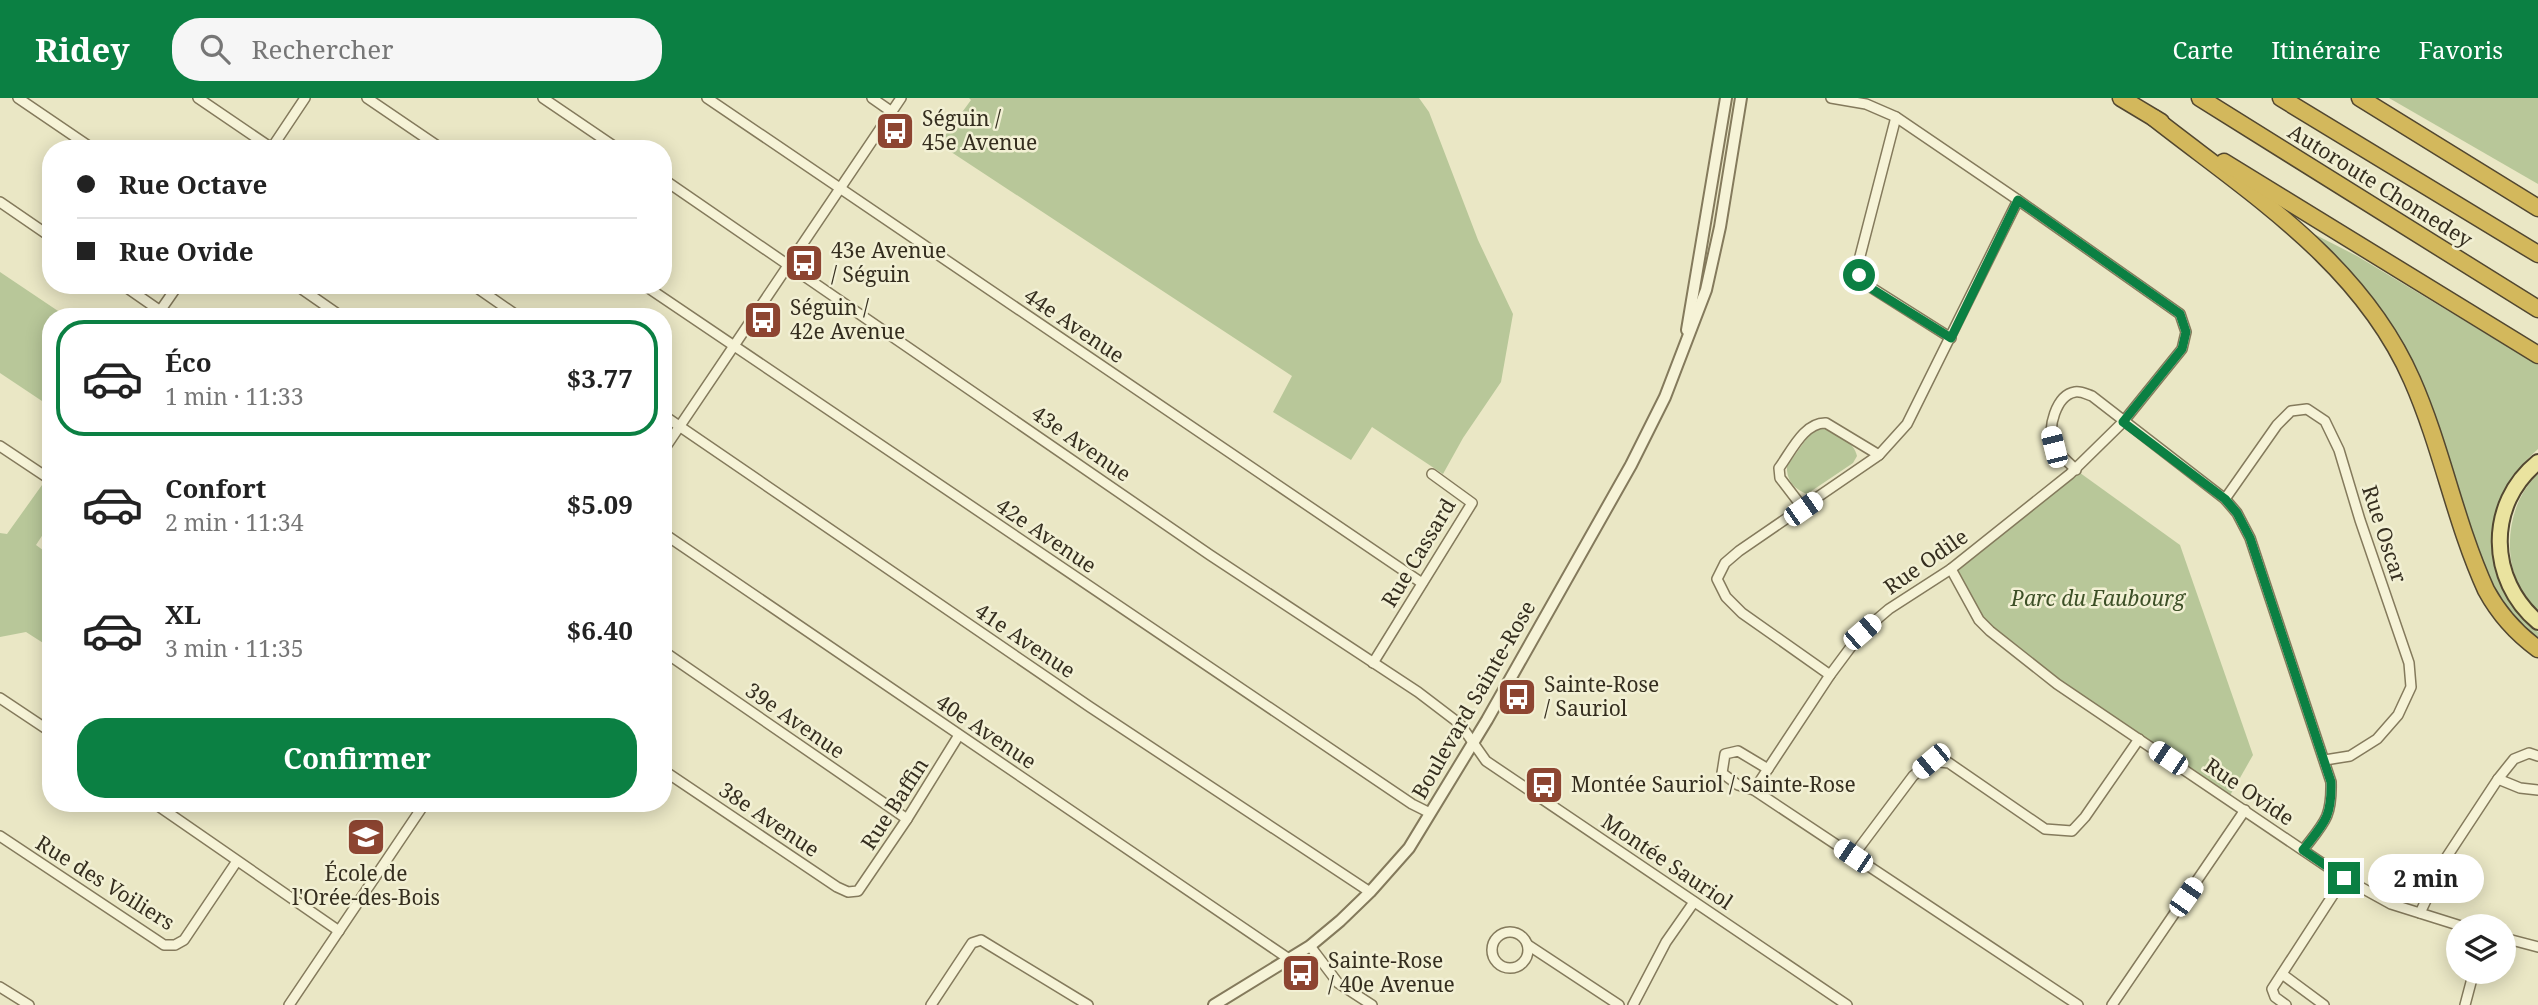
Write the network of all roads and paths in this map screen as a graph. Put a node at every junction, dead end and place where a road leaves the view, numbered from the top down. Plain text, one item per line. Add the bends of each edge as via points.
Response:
1 (18, 98) edge
2 (198, 98) edge
3 (306, 98) edge
4 (367, 98) edge
5 (543, 98) edge
6 (707, 98) edge
7 (872, 98) edge
8 (901, 98) edge
9 (1726, 98) edge
10 (1741, 98) edge
11 (1831, 98) edge
12 (2121, 98) edge
13 (2200, 98) edge
14 (2281, 98) edge
15 (2360, 98) edge
16 (892, 112) junction
17 (1896, 117) junction
18 (2154, 118) junction
19 (80, 140) edge
20 (259, 140) edge
21 (278, 140) edge
22 (429, 140) edge
23 (605, 140) edge
24 (2430, 141) junction
25 (672, 185) edge
26 (840, 189) junction
27 (2538, 196) edge
28 (2018, 200) junction
29 (0, 202) edge
30 (2538, 208) edge
31 (42, 231) edge
32 (2538, 254) edge
33 (789, 264) junction
34 (136, 294) edge
35 (309, 294) edge
36 (486, 294) edge
37 (656, 294) edge
38 (156, 308) edge
39 (329, 308) edge
40 (506, 308) edge
41 (2538, 309) edge
42 (1951, 338) junction
43 (734, 346) junction
44 (1684, 346) junction
45 (2538, 355) edge
46 (672, 421) edge
47 (2123, 422) junction
48 (680, 426) junction
49 (672, 438) edge
50 (0, 446) edge
51 (1879, 455) junction
52 (2538, 462) edge
53 (2076, 470) junction
54 (42, 474) edge
55 (1432, 474) dead end
56 (2225, 499) junction
57 (1803, 509) junction
58 (672, 539) edge
59 (1951, 569) junction
60 (1422, 583) junction
61 (2538, 622) edge
62 (2538, 649) edge
63 (672, 657) edge
64 (1373, 663) junction
65 (1830, 675) junction
66 (0, 698) edge
67 (42, 726) edge
68 (960, 735) junction
69 (2139, 739) junction
70 (1474, 743) junction
71 (2538, 756) edge
72 (2325, 760) junction
73 (1768, 769) junction
74 (672, 776) edge
75 (2498, 779) junction
76 (1754, 790) junction
77 (2538, 790) edge
78 (2245, 810) junction
79 (166, 812) edge
80 (419, 812) edge
81 (1430, 813) junction
82 (907, 820) junction
83 (0, 836) edge
84 (2303, 850) junction
85 (1853, 856) junction
86 (237, 862) junction
87 (2344, 878) junction
88 (858, 891) joint
89 (1370, 892) junction
90 (1694, 902) junction
91 (2420, 913) junction
92 (2446, 921) edge
93 (340, 931) junction
94 (2516, 941) edge
95 (1528, 945) junction
96 (1310, 946) junction
97 (2538, 947) edge
98 (1289, 959) junction
99 (2282, 975) junction
100 (2471, 984) edge
101 (0, 987) edge
102 (29, 1005) edge
103 (289, 1005) edge
104 (931, 1005) edge
105 (1088, 1005) edge
106 (1214, 1005) edge
107 (1371, 1005) edge
108 (1619, 1005) edge
109 (1633, 1005) edge
110 (1847, 1005) edge
111 (2078, 1005) edge
112 (2112, 1005) edge
113 (2286, 1005) edge
114 (2324, 1005) edge
115 (2465, 1005) edge

1 - 19 street
2 - 20 street
3 - 21 street
4 - 22 street
5 - 23 street
6 - 26 street, 44e Avenue
7 - 16 street
8 - 16 street
9 - 44 street, Boulevard Sainte-Rose
10 - 44 street, Boulevard Sainte-Rose via 1706,290
11 - 17 street, Rue Odile via 1866,104
12 - 18 highway
13 - 41 highway, Autoroute Chomedey
14 - 32 highway, Autoroute Chomedey
15 - 24 highway
16 - 26 street
17 - 28 street, Rue Odile
17 - 42 street via 1859,275 1869,287
18 - 45 highway
18 - 62 highway via 2305,237 2368,303 2397,349 2422,404 2486,590 2503,617
24 - 27 highway
24 - 30 highway
25 - 33 street, 43e Avenue
26 - 33 street
26 - 60 street, 44e Avenue
28 - 42 street
28 - 47 street, Rue Odile via 2180,314 2186,332 2182,349
29 - 31 street
33 - 43 street
33 - 64 street, 43e Avenue
34 - 38 street
35 - 39 street
36 - 40 street
37 - 43 street, 42e Avenue
42 - 51 street via 1907,424
43 - 48 street
43 - 81 street, 42e Avenue
44 - 70 street, Boulevard Sainte-Rose via 1638,454
46 - 48 street, 41e Avenue
47 - 53 street, Rue Odile
47 - 53 street via 2092,396 2078,391 2067,394 2050,431 2054,447
47 - 56 street
48 - 49 street
48 - 89 street, 41e Avenue
50 - 54 street
51 - 57 street
51 - 57 street via 1826,423 1808,427 1779,468 1780,478
52 - 61 main road via 2509,498 2499,542 2508,583 2522,607
53 - 59 street, Rue Odile
55 - 60 street, Rue Cassard via 1472,503
56 - 72 street via 2250,538
56 - 72 street, Rue Oscar via 2291,411 2307,409 2325,421 2339,450 2401,636 2411,687 2398,715 2377,739 2350,756
57 - 65 street via 1739,551 1725,563 1717,579 1742,613
58 - 68 street, 40e Avenue
59 - 65 street, Rue Odile via 1862,632
59 - 69 street, Rue Ovide via 1990,631 2057,684
60 - 64 street, Rue Cassard
63 - 82 street, 39e Avenue
64 - 70 street, 43e Avenue via 1460,724
65 - 73 street, Rue Odile
66 - 67 street
68 - 82 street, Rue Baffin
68 - 98 street, 40e Avenue
69 - 78 street, Rue Ovide
69 - 85 street via 2072,831 2045,829 1949,763 1931,761 1913,776
70 - 81 street, Boulevard Sainte-Rose
70 - 90 street, Montée Sauriol via 1486,761
71 - 75 street via 2514,759
72 - 84 street via 2331,782 2328,819
73 - 76 street, Rue Odile
73 - 76 street via 1738,751 1725,754 1722,773
74 - 88 street, 38e Avenue via 837,887
75 - 77 street
75 - 91 street via 2446,858
76 - 85 street
78 - 84 street, Rue Ovide
78 - 112 street
79 - 86 street
80 - 93 street
81 - 89 street, Boulevard Sainte-Rose via 1409,848
82 - 88 street, Rue Baffin
83 - 86 street, Rue des Voiliers via 164,945 184,940
84 - 87 street, Rue Ovide
85 - 111 street
86 - 93 street
87 - 91 street, Rue Ovide via 2391,904
87 - 99 street
89 - 96 street, Boulevard Sainte-Rose
90 - 109 street via 1666,942
90 - 110 street, Montée Sauriol
91 - 92 street, Rue Ovide
93 - 103 street
94 - 97 street
95 - 95 street via 1522,936 1505,933 1493,945 1493,957 1501,967 1520,967 1528,957
95 - 108 street
96 - 98 street, Boulevard Sainte-Rose
96 - 107 street via 1338,983
98 - 106 street, Boulevard Sainte-Rose
99 - 113 street via 2272,989
99 - 114 street
100 - 115 street
101 - 102 street
104 - 105 street via 972,943 981,940

